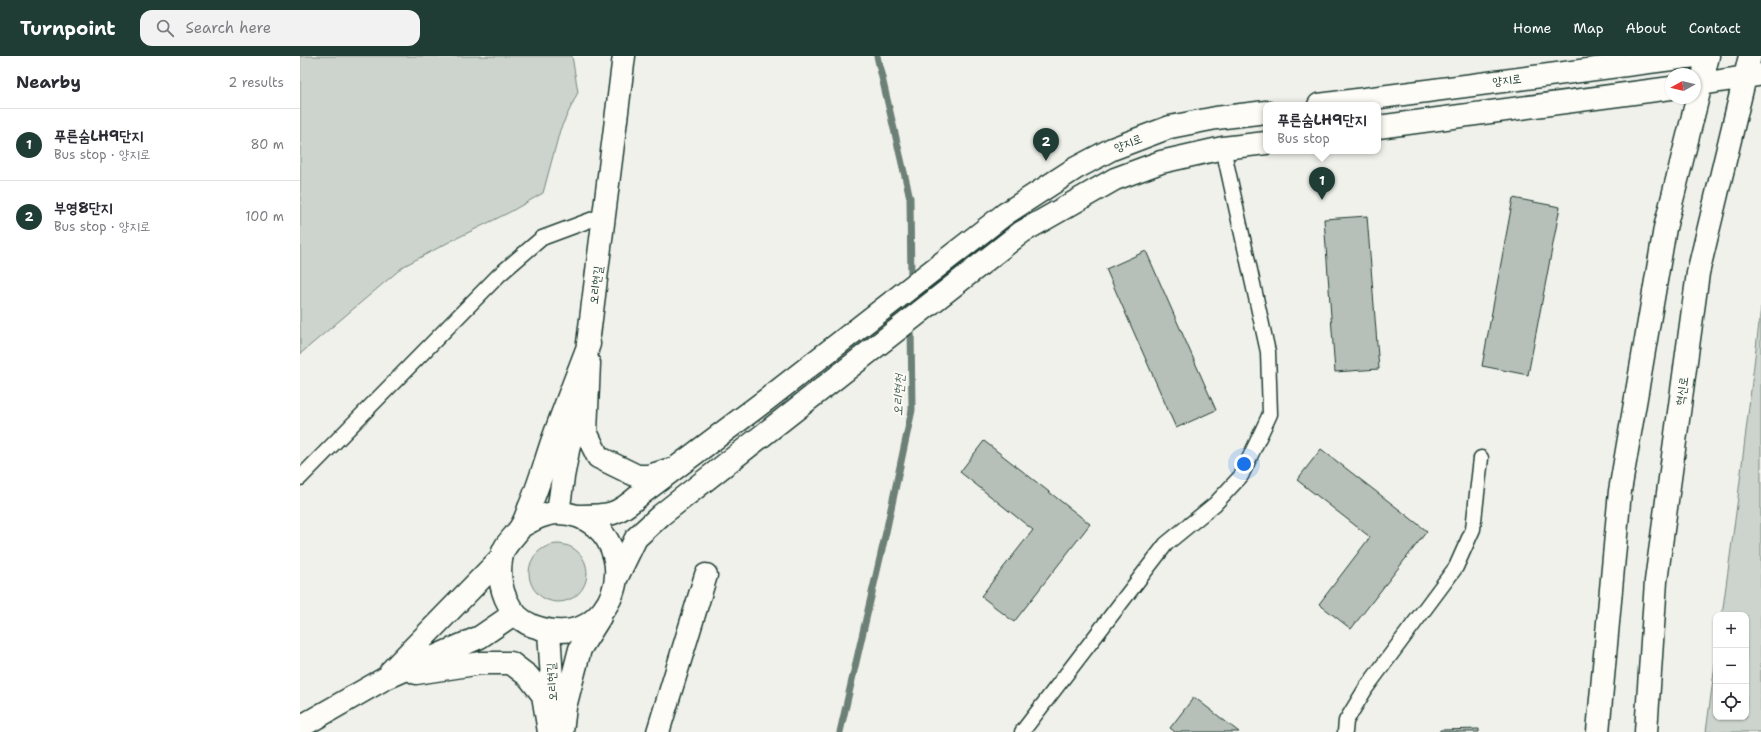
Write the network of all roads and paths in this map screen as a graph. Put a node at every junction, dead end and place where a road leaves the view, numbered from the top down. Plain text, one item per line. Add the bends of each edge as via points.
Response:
1 (624, 56) edge
2 (1695, 56) edge
3 (1708, 56) edge
4 (1750, 56) edge
5 (1701, 76) edge
6 (1753, 76) edge
7 (1701, 84) edge
8 (1665, 89) edge
9 (1343, 102) edge
10 (1693, 104) edge
11 (1263, 112) edge
12 (1216, 118) junction
13 (1381, 127) edge
14 (1263, 143) edge
15 (1223, 148) junction
16 (604, 215) junction
17 (589, 344) junction
18 (1480, 458) dead end
19 (683, 463) junction
20 (300, 478) edge
21 (567, 515) junction
22 (522, 526) junction
23 (501, 558) junction
24 (706, 575) dead end
25 (617, 577) junction
26 (602, 612) junction
27 (515, 613) junction
28 (549, 631) junction
29 (384, 679) junction
30 (300, 727) edge
31 (549, 732) edge
32 (555, 732) edge
33 (562, 732) edge
34 (658, 732) edge
35 (1022, 732) edge
36 (1345, 732) edge
37 (1598, 732) edge
38 (1646, 732) edge

1 - 16 street, 오리현길
2 - 9 street, 양지로
3 - 5 street
4 - 6 street, 혁신로
6 - 7 street
6 - 38 street, 혁신로 via 1698,273 1656,581
8 - 13 street
10 - 37 street via 1665,228 1620,492
11 - 12 street, 양지로
12 - 15 street
12 - 19 street, 양지로 via 1170,128 1112,149 1076,168 1005,214
14 - 15 street
15 - 25 street via 1161,162 1115,179 1022,232 662,515 636,538
15 - 35 lane via 1268,352 1270,414 1241,476 1215,504 1166,544
16 - 17 street, 오리현길
16 - 20 lane via 542,238 515,261
17 - 19 street via 586,432 598,457 637,476 661,473
17 - 21 street, 오리현길 via 563,474
17 - 22 street
18 - 36 lane via 1473,529 1456,567 1366,688 1346,721
19 - 21 street via 624,509 605,516
21 - 22 street via 539,516
21 - 25 street via 594,526 607,540 615,558
22 - 23 street via 508,540
23 - 27 street via 499,578 504,597
23 - 29 street
24 - 34 street
25 - 26 street via 613,596
26 - 28 street via 581,627 568,631
26 - 33 street via 580,649 565,707
27 - 28 street via 530,625
27 - 29 street via 480,637
28 - 32 street, 오리현길
29 - 30 street
29 - 31 street via 482,663 511,663 528,676 543,695

